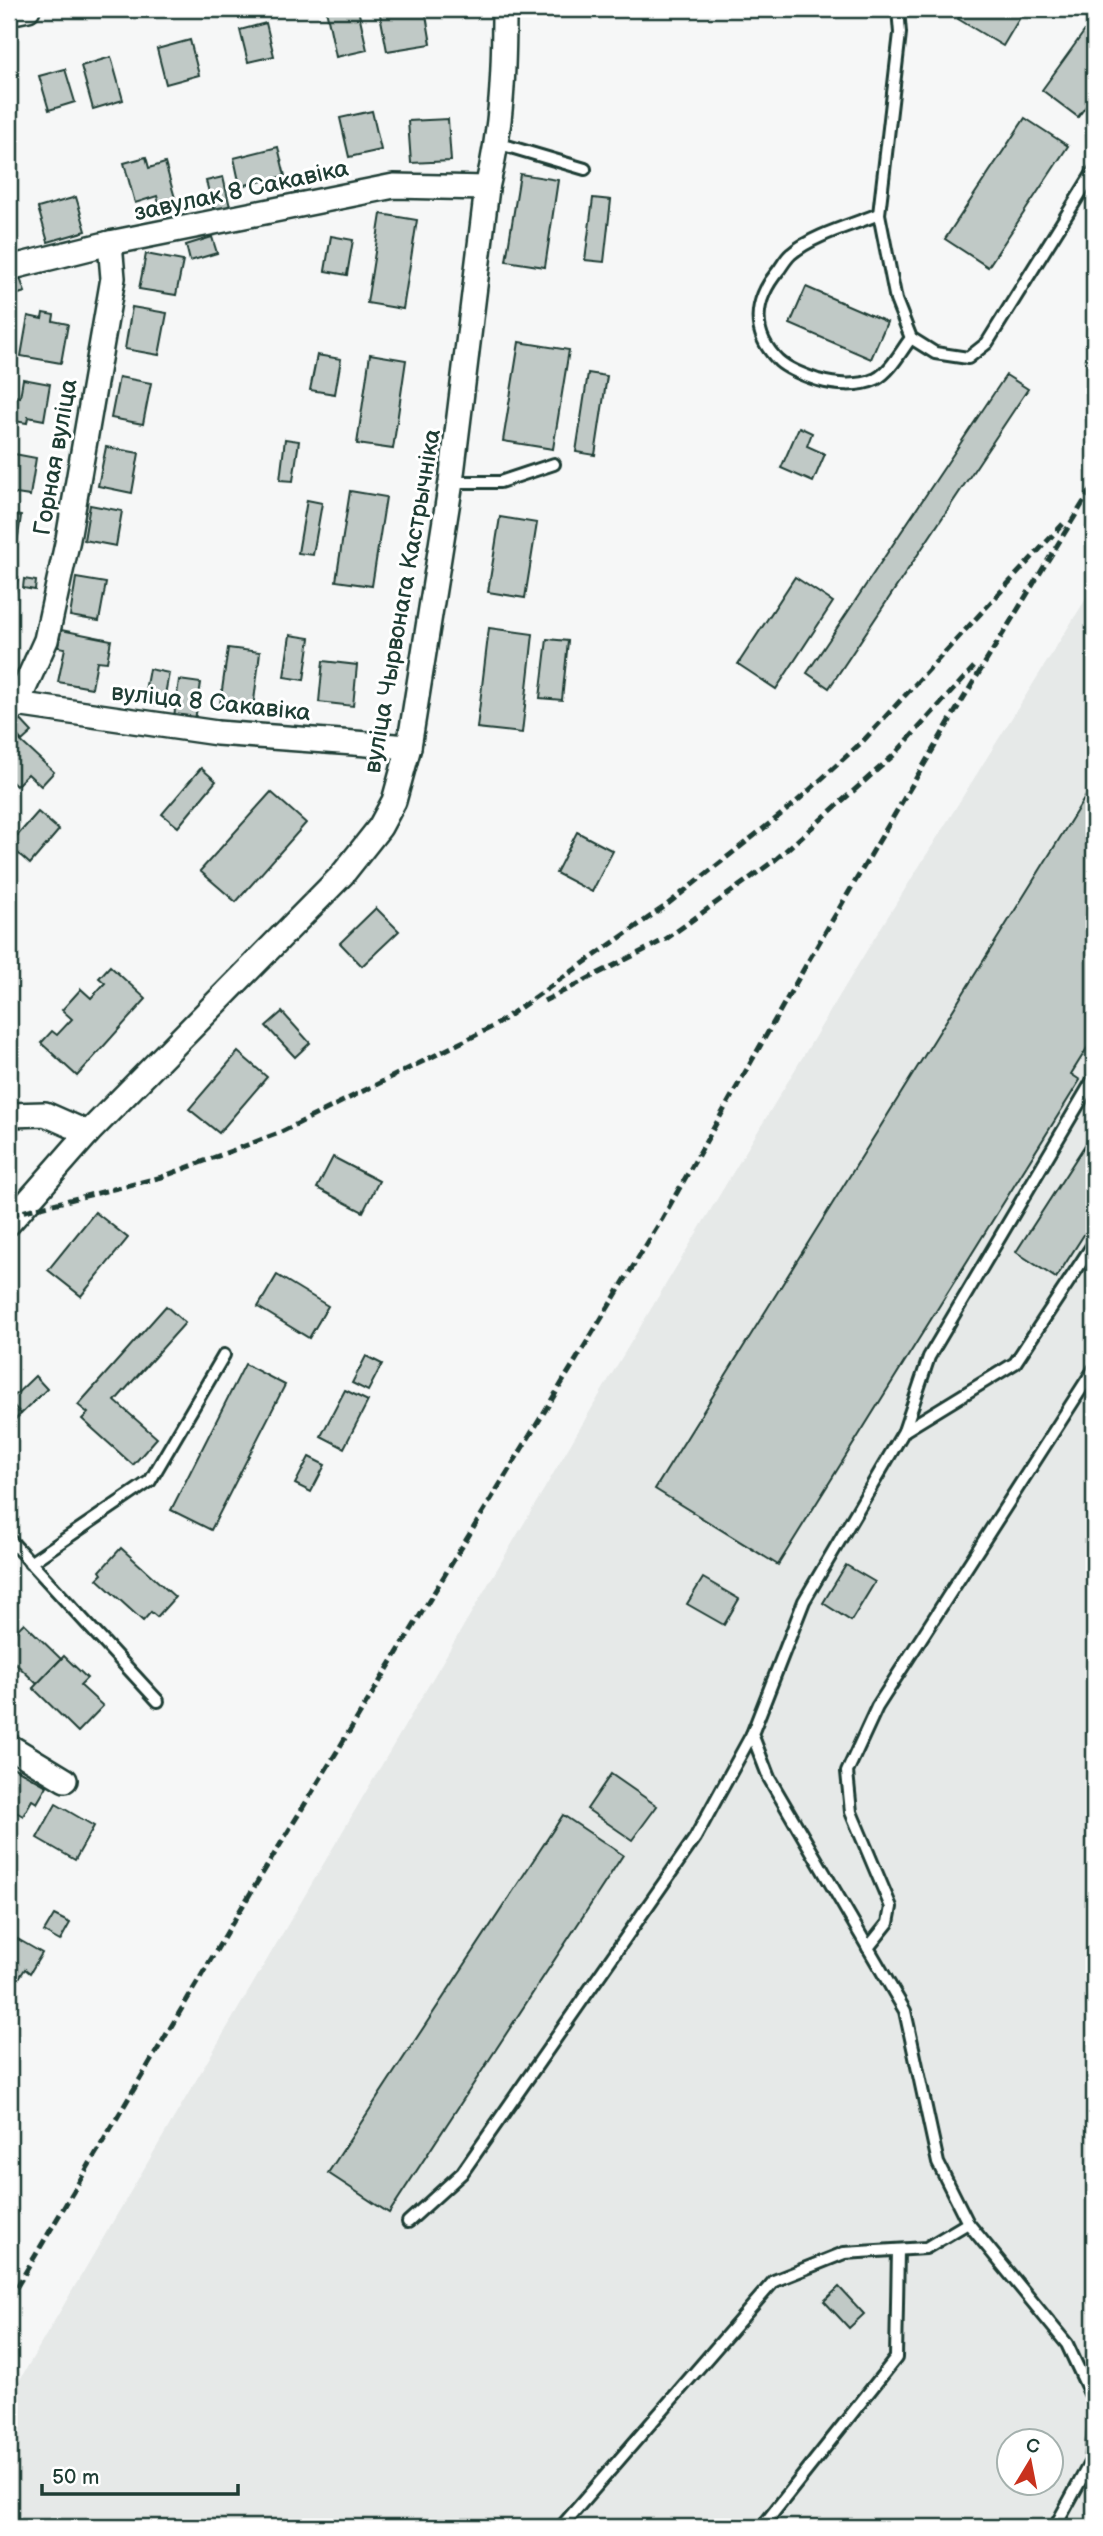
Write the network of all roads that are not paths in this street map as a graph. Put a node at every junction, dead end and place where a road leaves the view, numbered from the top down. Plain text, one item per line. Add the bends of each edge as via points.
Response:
1 (28, 9) edge
2 (503, 9) edge
3 (898, 9) edge
4 (9, 13) edge
5 (498, 143) junction
6 (585, 169) dead end
7 (1094, 171) edge
8 (487, 188) junction
9 (879, 214) junction
10 (110, 243) junction
11 (9, 268) edge
12 (911, 338) junction
13 (554, 464) dead end
14 (452, 482) junction
15 (12, 706) edge
16 (409, 747) junction
17 (1094, 1078) edge
18 (9, 1115) edge
19 (88, 1133) junction
20 (9, 1223) edge
21 (1094, 1242) edge
22 (224, 1355) dead end
23 (1094, 1369) edge
24 (904, 1431) junction
25 (9, 1539) edge
26 (30, 1563) junction
27 (158, 1702) dead end
28 (752, 1734) junction
29 (9, 1746) edge
30 (65, 1780) dead end
31 (868, 1948) junction
32 (408, 2222) dead end
33 (968, 2223) junction
34 (898, 2250) junction
35 (1094, 2402) edge
36 (1094, 2427) edge
37 (561, 2527) edge
38 (762, 2527) edge
39 (1055, 2527) edge

1 - 4 street
2 - 5 street, вуліца Чырвонага Кастрычніка
3 - 9 lane via 900,33
5 - 6 lane
5 - 8 street, вуліца Чырвонага Кастрычніка
7 - 12 lane via 987,343 968,358 935,353
8 - 10 street, завулак 8 Сакавіка via 394,186
8 - 14 street, вуліца Чырвонага Кастрычніка
9 - 12 lane via 896,300
9 - 12 lane via 791,254 767,284 757,310 761,337 780,362 792,369 828,383 851,384 877,379
10 - 11 street, завулак 8 Сакавіка
10 - 15 street, Горная вуліца via 113,278 68,539 46,640
13 - 14 lane via 500,482
14 - 16 street, вуліца Чырвонага Кастрычніка
15 - 16 street, вуліца 8 Сакавіка via 217,733
16 - 19 street, вуліца Чырвонага Кастрычніка via 394,801 342,875
17 - 24 lane via 929,1357
18 - 19 street via 44,1114
19 - 20 street, вуліца Чырвонага Кастрычніка
21 - 24 lane via 1015,1363
22 - 26 lane via 150,1480
23 - 31 lane via 877,1707 847,1772 851,1812 891,1907 888,1923
24 - 28 lane via 804,1601
25 - 26 lane
26 - 27 lane
28 - 31 lane via 769,1778
28 - 32 lane via 695,1838 462,2173
29 - 30 street
31 - 33 lane via 905,2011 938,2163
33 - 34 lane via 926,2248
33 - 35 lane via 1067,2344
34 - 37 lane via 844,2253 774,2281
34 - 38 lane via 896,2358
36 - 39 lane via 1091,2461

